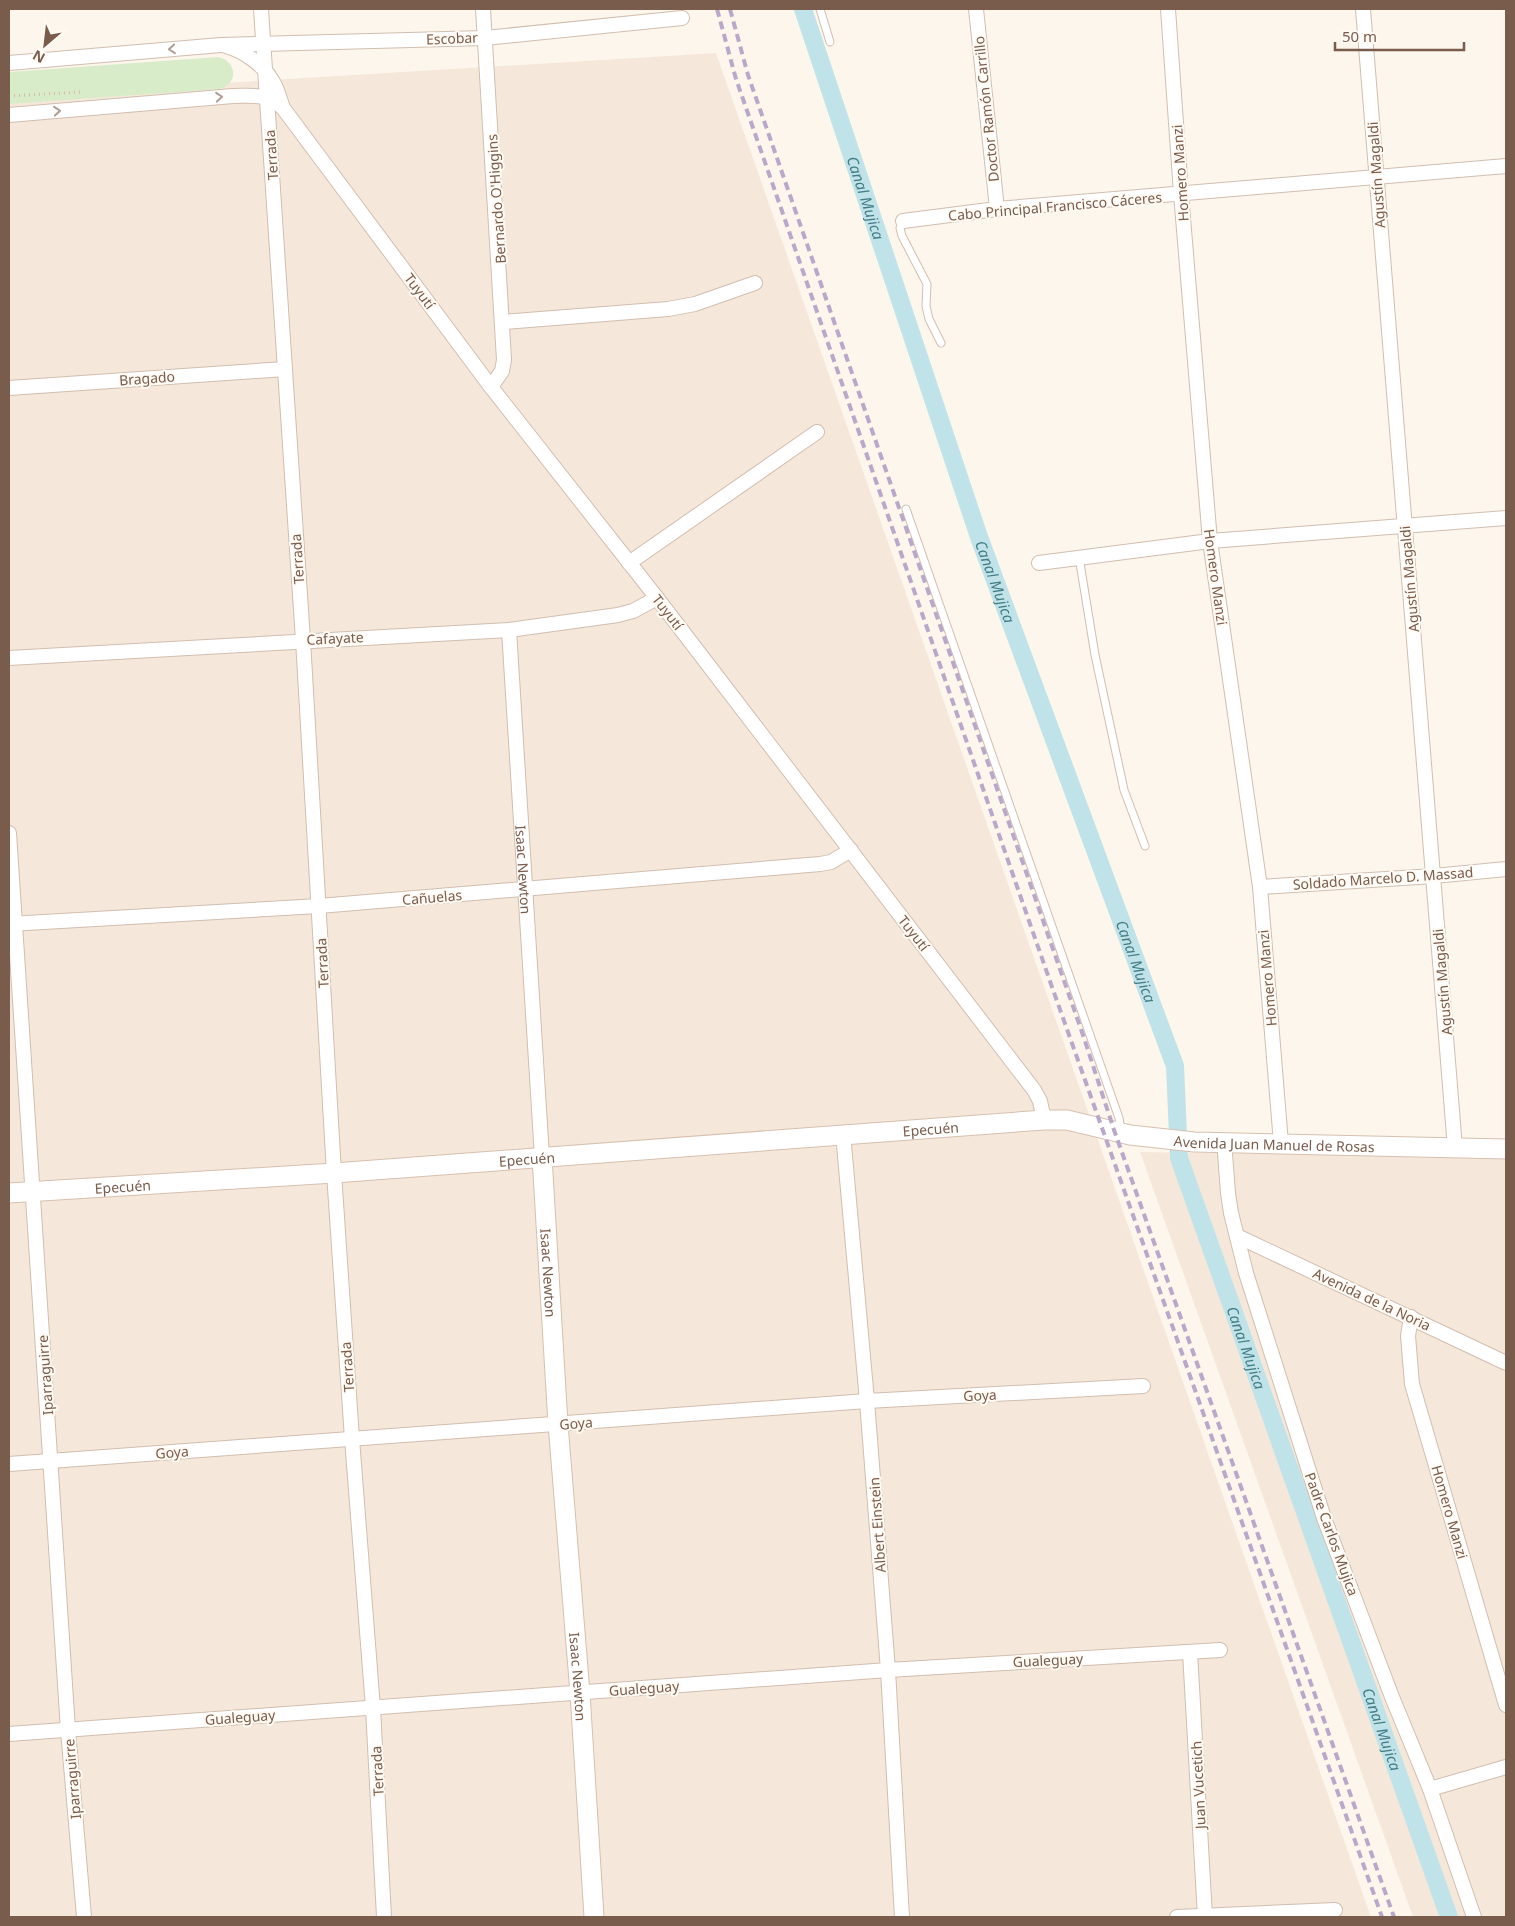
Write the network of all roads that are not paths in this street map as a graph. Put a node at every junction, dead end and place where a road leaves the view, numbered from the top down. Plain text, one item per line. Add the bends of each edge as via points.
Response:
1 (261, 9) edge
2 (483, 9) edge
3 (820, 9) edge
4 (976, 9) edge
5 (1168, 9) edge
6 (1363, 9) edge
7 (682, 18) dead end
8 (485, 38) junction
9 (830, 42) dead end
10 (263, 44) junction
11 (221, 45) junction
12 (9, 63) edge
13 (265, 72) junction
14 (267, 98) junction
15 (283, 108) junction
16 (9, 115) edge
17 (1506, 166) edge
18 (1375, 176) junction
19 (1181, 194) junction
20 (997, 210) junction
21 (903, 221) joint
22 (755, 283) dead end
23 (503, 322) junction
24 (941, 343) dead end
25 (285, 368) junction
26 (491, 387) junction
27 (9, 388) edge
28 (817, 432) dead end
29 (906, 509) dead end
30 (1506, 518) edge
31 (1404, 525) junction
32 (1210, 541) junction
33 (1079, 557) junction
34 (630, 562) junction
35 (1039, 563) dead end
36 (657, 598) junction
37 (509, 630) junction
38 (302, 640) junction
39 (9, 658) edge
40 (9, 833) edge
41 (1144, 846) dead end
42 (851, 850) junction
43 (1506, 869) edge
44 (1434, 876) junction
45 (1260, 887) junction
46 (524, 889) junction
47 (319, 906) junction
48 (11, 923) edge
49 (1044, 1120) junction
50 (1122, 1133) junction
51 (843, 1134) junction
52 (1224, 1142) junction
53 (1281, 1143) junction
54 (1455, 1148) junction
55 (1506, 1149) edge
56 (542, 1158) junction
57 (334, 1173) junction
58 (33, 1192) junction
59 (9, 1193) edge
60 (1237, 1236) junction
61 (1411, 1317) junction
62 (1506, 1363) edge
63 (1143, 1386) dead end
64 (868, 1402) junction
65 (558, 1424) junction
66 (352, 1439) junction
67 (50, 1461) junction
68 (9, 1464) edge
69 (1220, 1650) dead end
70 (1190, 1652) junction
71 (888, 1670) junction
72 (580, 1693) junction
73 (1506, 1704) edge
74 (373, 1708) junction
75 (68, 1730) junction
76 (9, 1734) edge
77 (1506, 1767) edge
78 (1430, 1789) junction
79 (1335, 1910) dead end
80 (1205, 1916) edge
81 (84, 1917) edge
82 (384, 1917) edge
83 (594, 1917) edge
84 (902, 1917) edge
85 (1177, 1917) edge
86 (1474, 1917) edge

1 - 10 street, Terrada
2 - 8 street, Bernardo O'Higgins
3 - 9 lane
4 - 20 street, Doctor Ramón Carrillo
5 - 19 street, Homero Manzi
6 - 18 street, Agustín Magaldi
7 - 8 street, Escobar
8 - 10 street, Escobar
8 - 23 street, Bernardo O'Higgins
10 - 11 street, Escobar
10 - 13 street, Terrada
11 -> 12 street, Escobar
11 - 13 street, Escobar via 250,57
13 - 14 street, Terrada
13 - 15 street, Escobar via 273,81
14 - 15 street
16 -> 14 street via 232,96
14 - 25 street, Terrada
15 - 26 street, Tuyutí
17 - 18 street, Cabo Principal Francisco Cáceres
18 - 19 street, Cabo Principal Francisco Cáceres
18 - 31 street, Agustín Magaldi
19 - 20 street, Cabo Principal Francisco Cáceres
19 - 32 street, Homero Manzi
20 - 21 street, Cabo Principal Francisco Cáceres
21 - 24 lane via 900,228 902,236 927,284 929,319
22 - 23 street via 695,304 668,309
23 - 26 street, Bernardo O'Higgins via 504,360 502,370
25 - 27 street, Bragado
25 - 38 street, Terrada
26 - 34 street, Tuyutí
28 - 34 street
29 - 50 lane
30 - 31 street
31 - 32 street
31 - 44 street, Agustín Magaldi
32 - 33 street
32 - 45 street, Homero Manzi
33 - 35 street
33 - 41 lane via 1095,655 1124,790
34 - 36 street, Tuyutí
36 - 37 street, Cafayate via 618,615
36 - 42 street, Tuyutí
37 - 38 street, Cafayate
37 - 46 street, Isaac Newton
38 - 39 street, Cafayate
38 - 47 street, Terrada
40 - 48 street, Iparraguirre
42 - 46 street, Cañuelas via 831,862 820,864
42 - 49 street, Tuyutí via 1034,1090
43 - 44 street, Soldado Marcelo D. Massad
44 - 45 street, Soldado Marcelo D. Massad
44 - 54 street, Agustín Magaldi
45 - 53 street, Homero Manzi
46 - 47 street, Cañuelas
46 - 56 street, Isaac Newton
47 - 48 street, Cañuelas
47 - 57 street, Terrada
48 - 58 street, Iparraguirre
49 - 50 street, Avenida Juan Manuel de Rosas via 1074,1121
49 - 51 street, Epecuén
50 - 52 street, Avenida Juan Manuel de Rosas via 1194,1142
51 - 56 street, Epecuén
51 - 64 street, Albert Einstein
52 - 53 street, Avenida Juan Manuel de Rosas
52 - 60 street, Padre Carlos Mujica via 1228,1193
53 - 54 street, Avenida Juan Manuel de Rosas
54 - 55 street, Avenida Juan Manuel de Rosas
56 - 57 street, Epecuén
56 - 65 street, Isaac Newton
57 - 58 street, Epecuén
57 - 66 street, Terrada
58 - 59 street, Epecuén
58 - 67 street, Iparraguirre
60 - 61 street, Avenida de la Noria
60 - 78 street, Padre Carlos Mujica via 1324,1518
61 - 62 street, Avenida de la Noria
61 - 73 street, Homero Manzi via 1408,1336 1412,1384
63 - 64 street, Goya
64 - 65 street, Goya
64 - 71 street, Albert Einstein
65 - 66 street, Goya
65 - 72 street, Isaac Newton
66 - 67 street, Goya
66 - 74 street, Terrada
67 - 68 street, Goya
67 - 75 street, Iparraguirre
69 - 70 street, Gualeguay
70 - 71 street, Gualeguay
70 - 80 street, Juan Vucetich
71 - 72 street, Gualeguay
71 - 84 street, Albert Einstein
72 - 74 street, Gualeguay
72 - 83 street, Isaac Newton
74 - 75 street, Gualeguay
74 - 82 street, Terrada
75 - 76 street, Gualeguay
75 - 81 street, Iparraguirre
77 - 78 street
78 - 86 street, Padre Carlos Mujica
79 - 80 street
80 - 85 street

